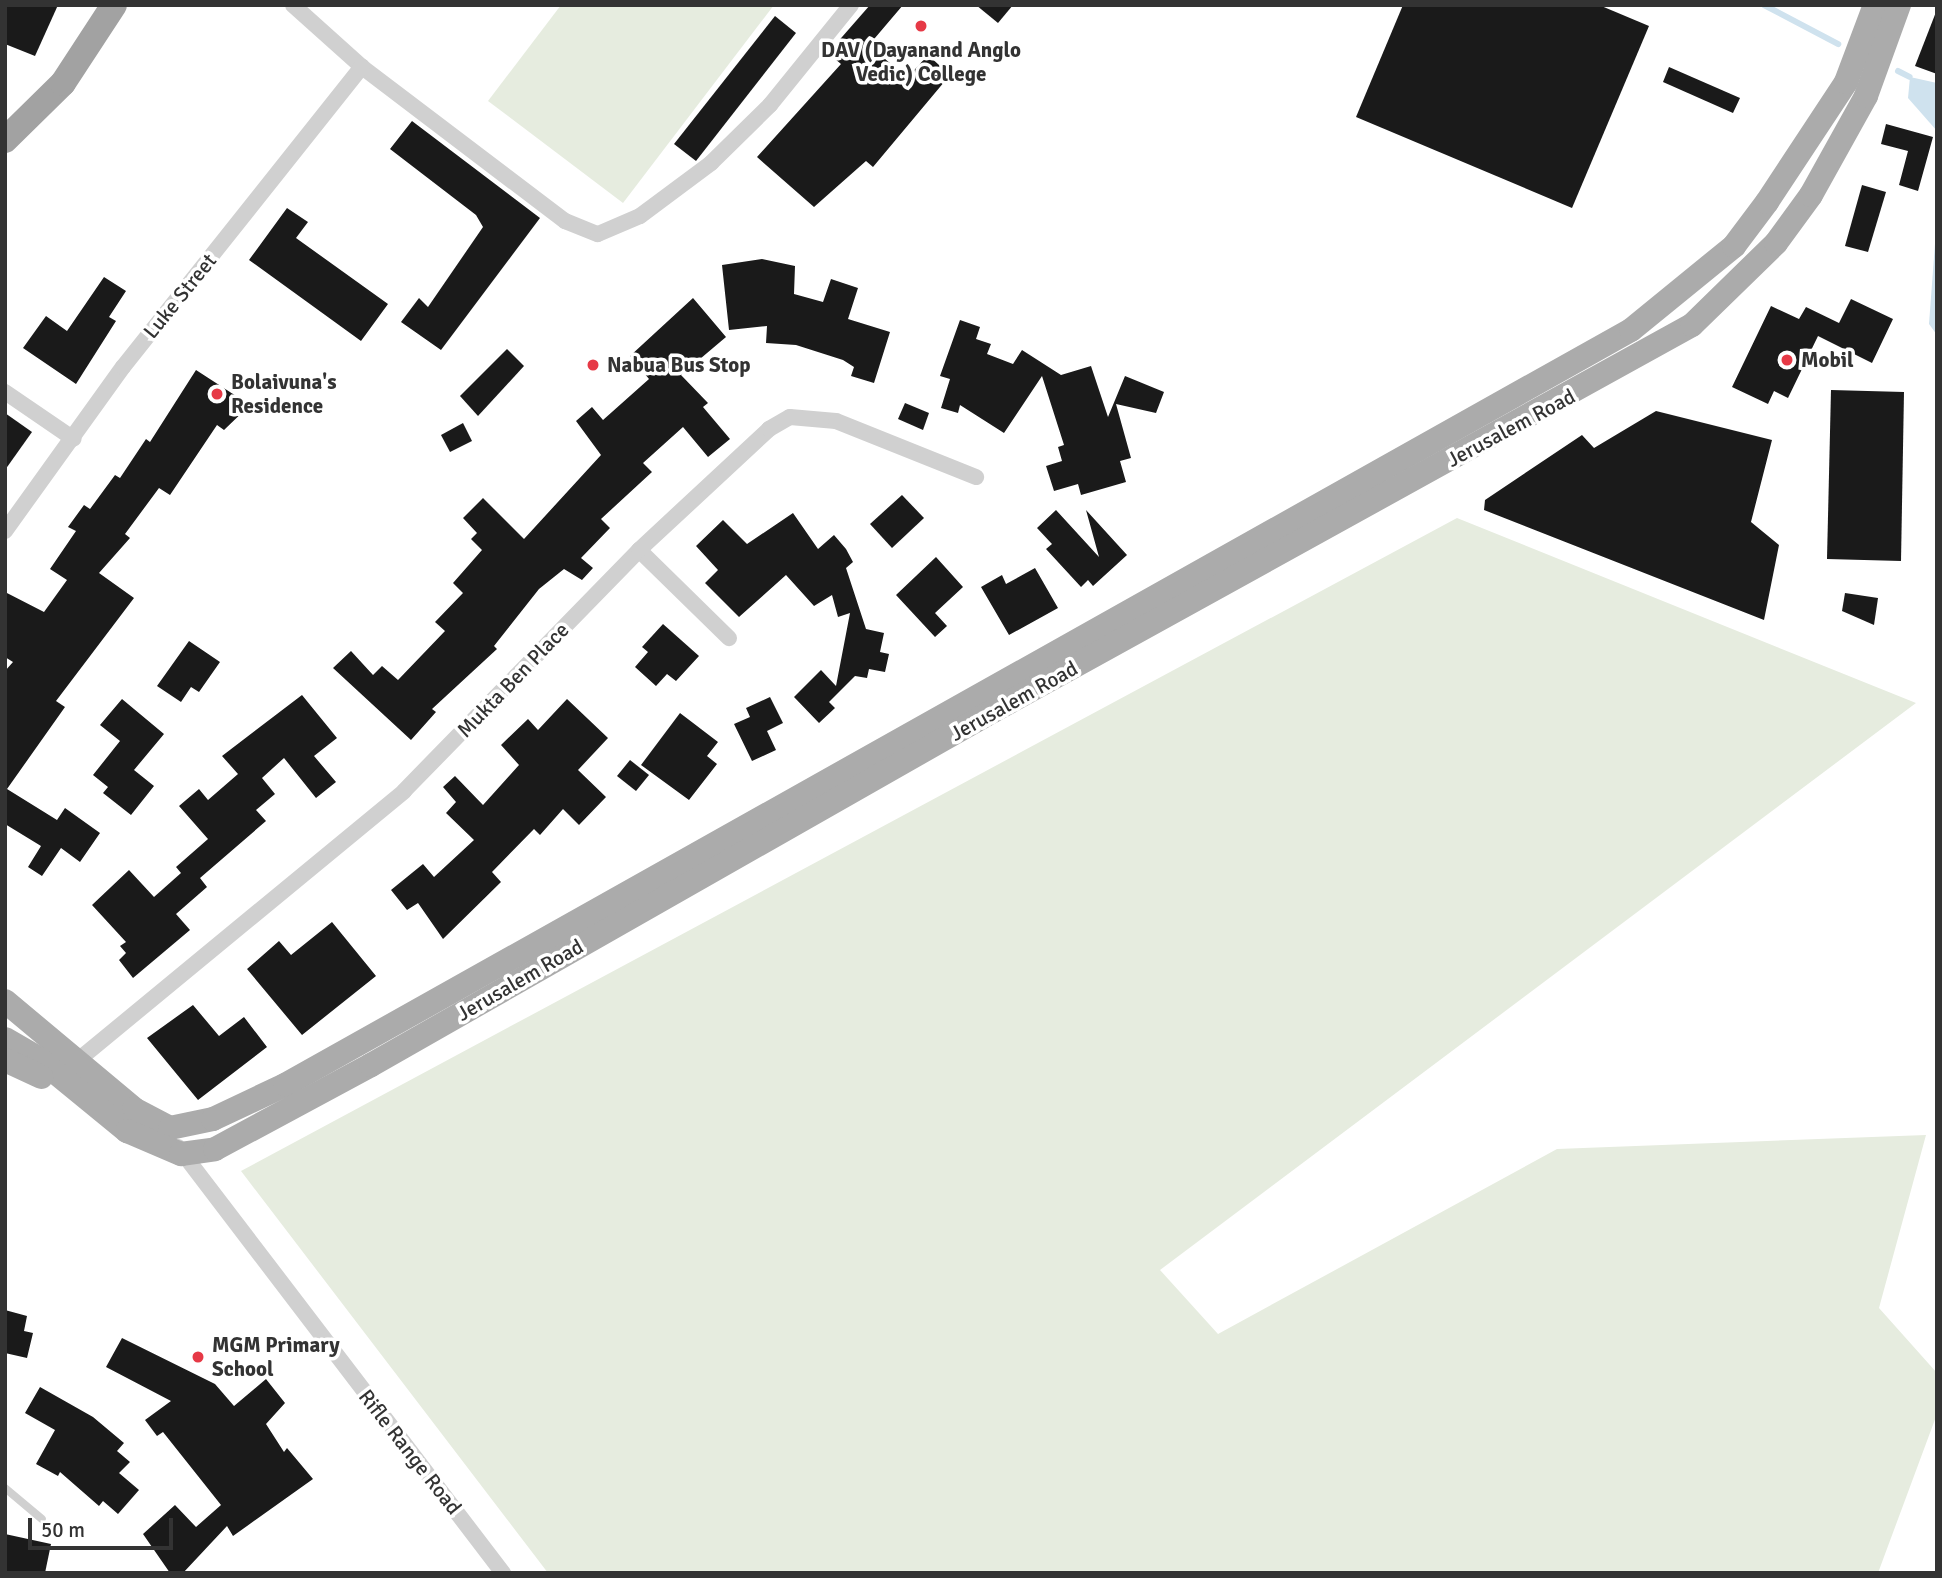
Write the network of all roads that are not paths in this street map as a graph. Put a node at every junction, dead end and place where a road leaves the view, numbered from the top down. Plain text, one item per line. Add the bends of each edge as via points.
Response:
1 (114, 5) edge
2 (293, 5) edge
3 (851, 5) edge
4 (1875, 5) edge
5 (1899, 5) edge
6 (362, 67) junction
7 (5, 141) edge
8 (5, 392) edge
9 (74, 439) junction
10 (976, 477) dead end
11 (5, 531) edge
12 (639, 550) junction
13 (729, 638) dead end
14 (5, 1001) edge
15 (5, 1040) edge
16 (5, 1060) edge
17 (77, 1061) junction
18 (105, 1115) junction
19 (170, 1128) junction
20 (181, 1154) junction
21 (5, 1488) edge
22 (42, 1519) dead end
23 (503, 1573) edge

1 - 7 highway via 63,83
2 - 6 street
3 - 6 street via 770,105 711,163 640,216 598,234 565,221
4 - 19 main road, Jerusalem Road via 1846,82 1742,235 1631,330 285,1085 213,1119
5 - 20 main road, Jerusalem Road via 1867,96 1811,195 1776,243 1692,325 1005,705 371,1065 215,1149
6 - 9 street, Luke Street via 123,367
8 - 9 street
9 - 11 street, Luke Street
10 - 12 street, Mukta Ben Place via 836,421 790,417 769,429
12 - 13 street
12 - 17 street, Mukta Ben Place via 404,792
14 - 17 main road
15 - 18 main road, Jerusalem Road via 39,1059
16 - 18 main road
17 - 19 main road via 140,1113
18 - 20 main road, Jerusalem Road via 142,1140
19 - 20 street, Rifle Range Road
20 - 23 street, Rifle Range Road
21 - 22 lane

